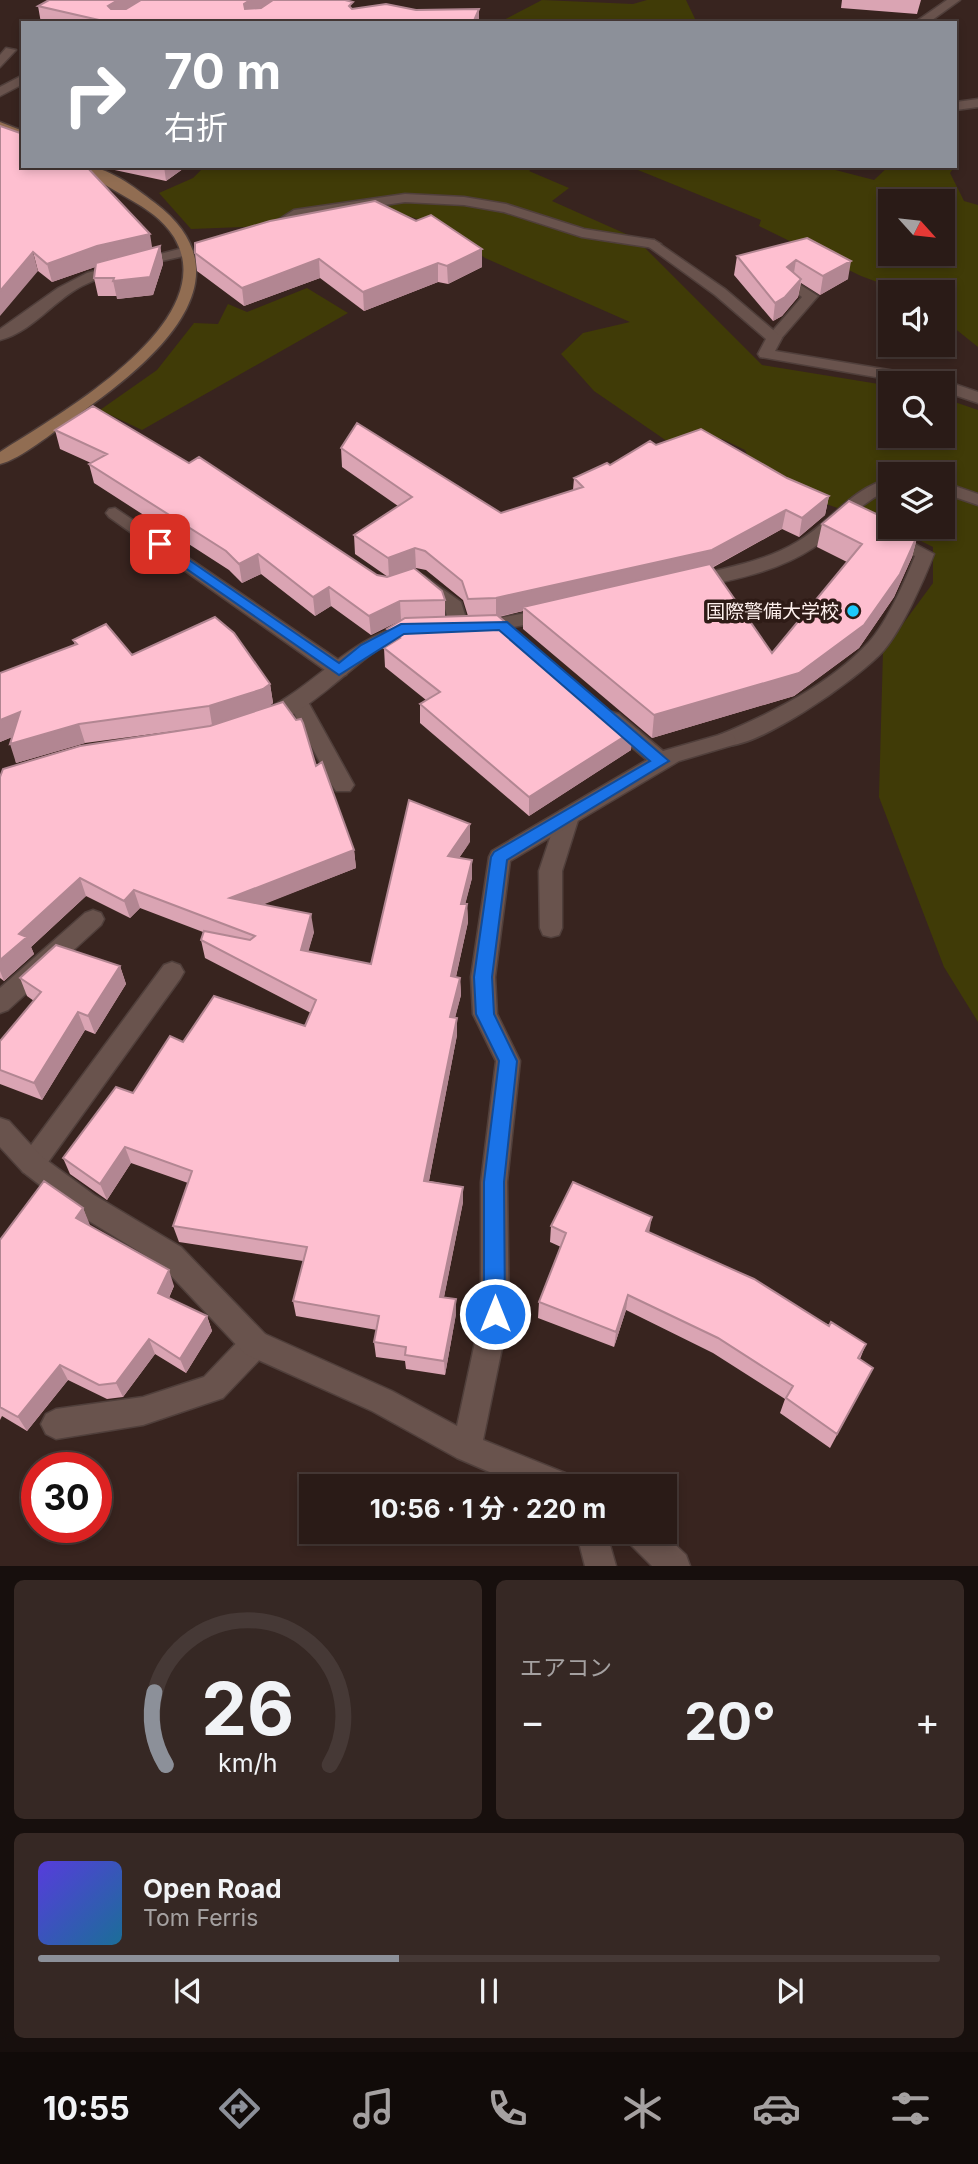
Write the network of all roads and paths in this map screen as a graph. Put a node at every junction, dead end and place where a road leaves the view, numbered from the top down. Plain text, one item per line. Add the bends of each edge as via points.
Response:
1 (954, 0) edge
2 (923, 21) edge
3 (10, 50) dead end
4 (0, 63) edge
5 (21, 80) edge
6 (0, 92) edge
7 (978, 103) edge
8 (957, 106) edge
9 (0, 126) edge
10 (21, 135) edge
11 (94, 168) edge
12 (253, 238) edge
13 (193, 250) junction
14 (794, 285) edge
15 (0, 335) edge
16 (774, 338) junction
17 (878, 373) edge
18 (955, 389) edge
19 (978, 398) edge
20 (0, 459) edge
21 (878, 486) edge
22 (955, 491) edge
23 (978, 500) edge
24 (844, 512) junction
25 (115, 513) dead end
26 (407, 580) edge
27 (666, 589) edge
28 (565, 611) edge
29 (502, 625) junction
30 (459, 628) junction
31 (523, 643) edge
32 (339, 670) junction
33 (298, 700) junction
34 (597, 707) edge
35 (250, 724) edge
36 (661, 761) junction
37 (343, 785) dead end
38 (568, 817) junction
39 (93, 919) dead end
40 (551, 928) dead end
41 (172, 972) dead end
42 (0, 1003) edge
43 (0, 1129) edge
44 (32, 1164) junction
45 (255, 1344) junction
46 (56, 1424) dead end
47 (467, 1448) junction
48 (530, 1474) edge
49 (595, 1544) edge
50 (652, 1544) edge
51 (601, 1566) edge
52 (675, 1566) edge

1 - 2 street
3 - 4 street
5 - 6 street
7 - 8 street
9 - 10 street
11 - 13 street via 154,209
12 - 16 street via 299,213 405,198 506,208 582,233 654,244
13 - 15 street via 100,274 63,291 15,330
13 - 20 street via 183,305 167,332 137,363
14 - 16 street via 811,296
16 - 17 street via 766,354
18 - 19 street
21 - 24 street
22 - 23 street
24 - 27 street via 803,547 755,568
24 - 36 street via 925,554 877,646 778,719
25 - 32 street
26 - 30 street via 417,576 454,606
28 - 29 street
29 - 30 street
29 - 31 street
30 - 32 street via 401,629
32 - 33 street
33 - 35 street via 274,716
33 - 37 street
34 - 36 street
36 - 38 street
38 - 40 street via 551,856 547,896
38 - 47 street via 500,857 483,977 485,1014 508,1061 494,1182 495,1314
39 - 42 street
41 - 44 street
43 - 44 street
44 - 45 street via 85,1204 171,1256
45 - 46 street via 213,1388 143,1411
45 - 47 street via 382,1401
47 - 48 street
49 - 51 street
50 - 52 street

